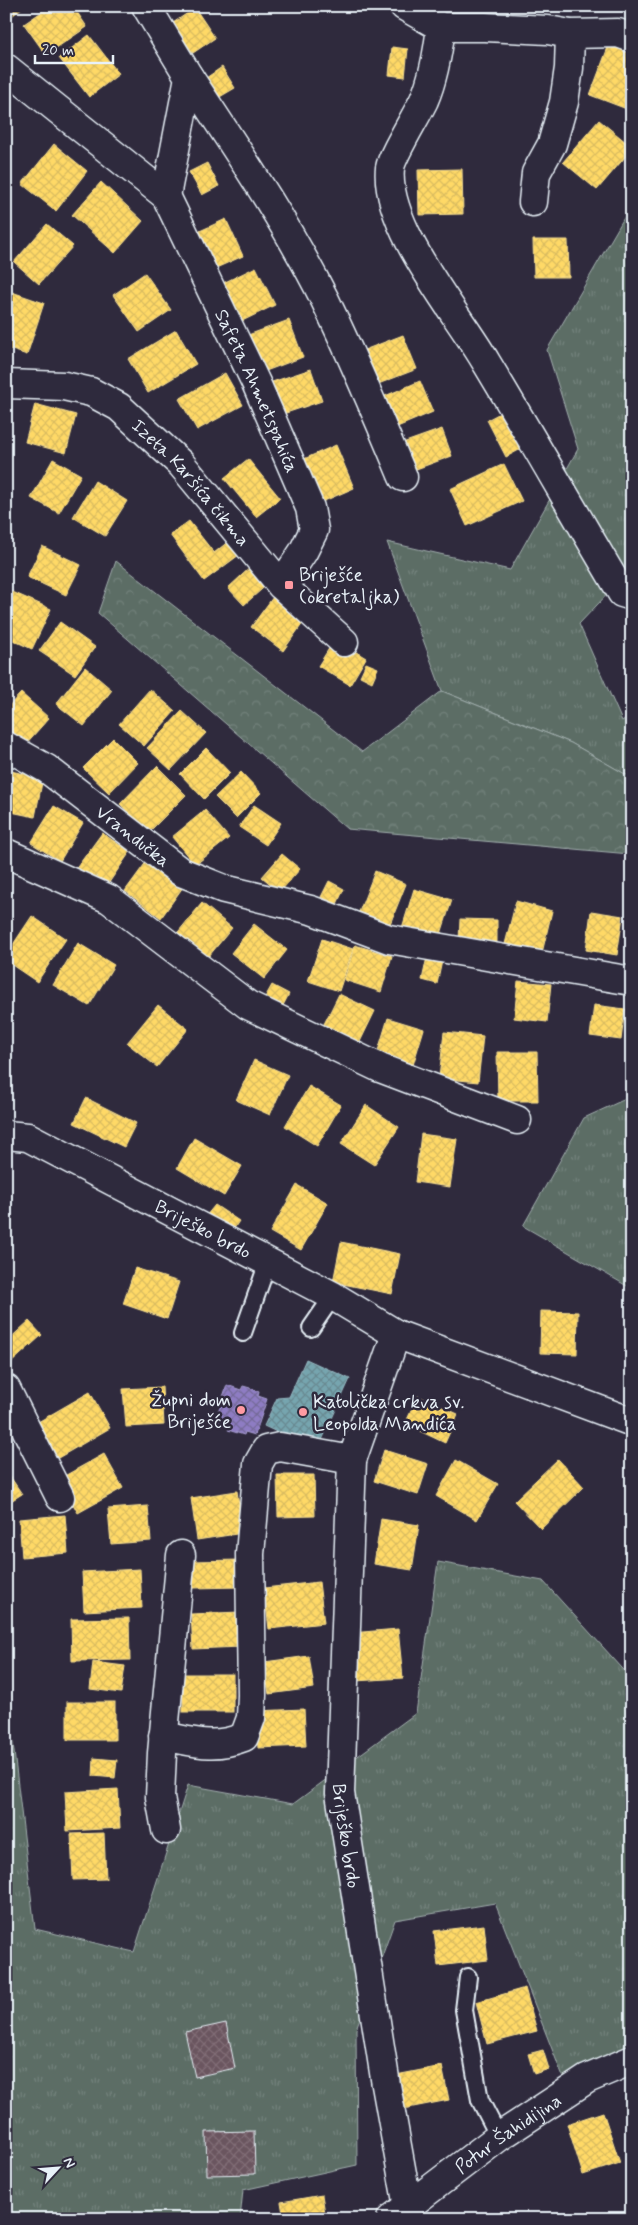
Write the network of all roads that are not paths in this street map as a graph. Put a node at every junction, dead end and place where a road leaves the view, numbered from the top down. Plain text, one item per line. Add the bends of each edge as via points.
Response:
1 (146, 6) edge
2 (404, 6) edge
3 (441, 27) junction
4 (570, 34) junction
5 (632, 38) edge
6 (6, 68) edge
7 (189, 77) junction
8 (166, 196) junction
9 (533, 202) dead end
10 (6, 384) edge
11 (403, 477) dead end
12 (281, 585) junction
13 (632, 596) edge
14 (344, 642) dead end
15 (6, 746) edge
16 (6, 853) edge
17 (632, 981) edge
18 (516, 1120) dead end
19 (6, 1135) edge
20 (268, 1262) junction
21 (333, 1296) junction
22 (311, 1328) dead end
23 (243, 1333) dead end
24 (396, 1334) junction
25 (6, 1389) edge
26 (632, 1422) edge
27 (352, 1460) junction
28 (60, 1497) dead end
29 (181, 1554) dead end
30 (163, 1736) junction
31 (166, 1830) dead end
32 (468, 1977) dead end
33 (632, 2060) edge
34 (499, 2137) junction
35 (400, 2213) edge

1 - 7 street
2 - 3 street
3 - 4 street via 548,30
3 - 13 street via 438,57 424,99 390,167 397,210 412,247 486,361 561,493 622,593
4 - 5 street via 618,33
4 - 9 street via 564,102 552,144 536,173
6 - 8 street, Safeta Ahmetspahića
7 - 8 street
7 - 11 street via 271,203 324,299
8 - 12 street, Safeta Ahmetspahića via 256,383 310,508 314,530
10 - 12 street, Izeta Karšića čikma via 64,386 91,392 119,407 181,464
12 - 14 street, Izeta Karšića čikma
15 - 17 street, Vrandučka via 47,769 182,872 224,889 311,910 389,939
16 - 18 street via 109,899 248,1006 380,1068
19 - 20 street, Briješko brdo via 28,1138
20 - 21 street, Briješko brdo
20 - 23 lane
21 - 22 lane
21 - 24 street, Briješko brdo
24 - 26 street, Briješko brdo
24 - 27 street, Briješko brdo
25 - 28 street
27 - 30 street via 280,1447 266,1450 258,1464 250,1554 252,1696 244,1737 210,1745
27 - 35 street, Briješko brdo via 340,1793 386,2085
29 - 30 street
30 - 31 street via 160,1797
32 - 34 lane via 464,2010 480,2100
33 - 34 street, Potur Šahidijina via 587,2079
34 - 35 street, Potur Šahidijina

